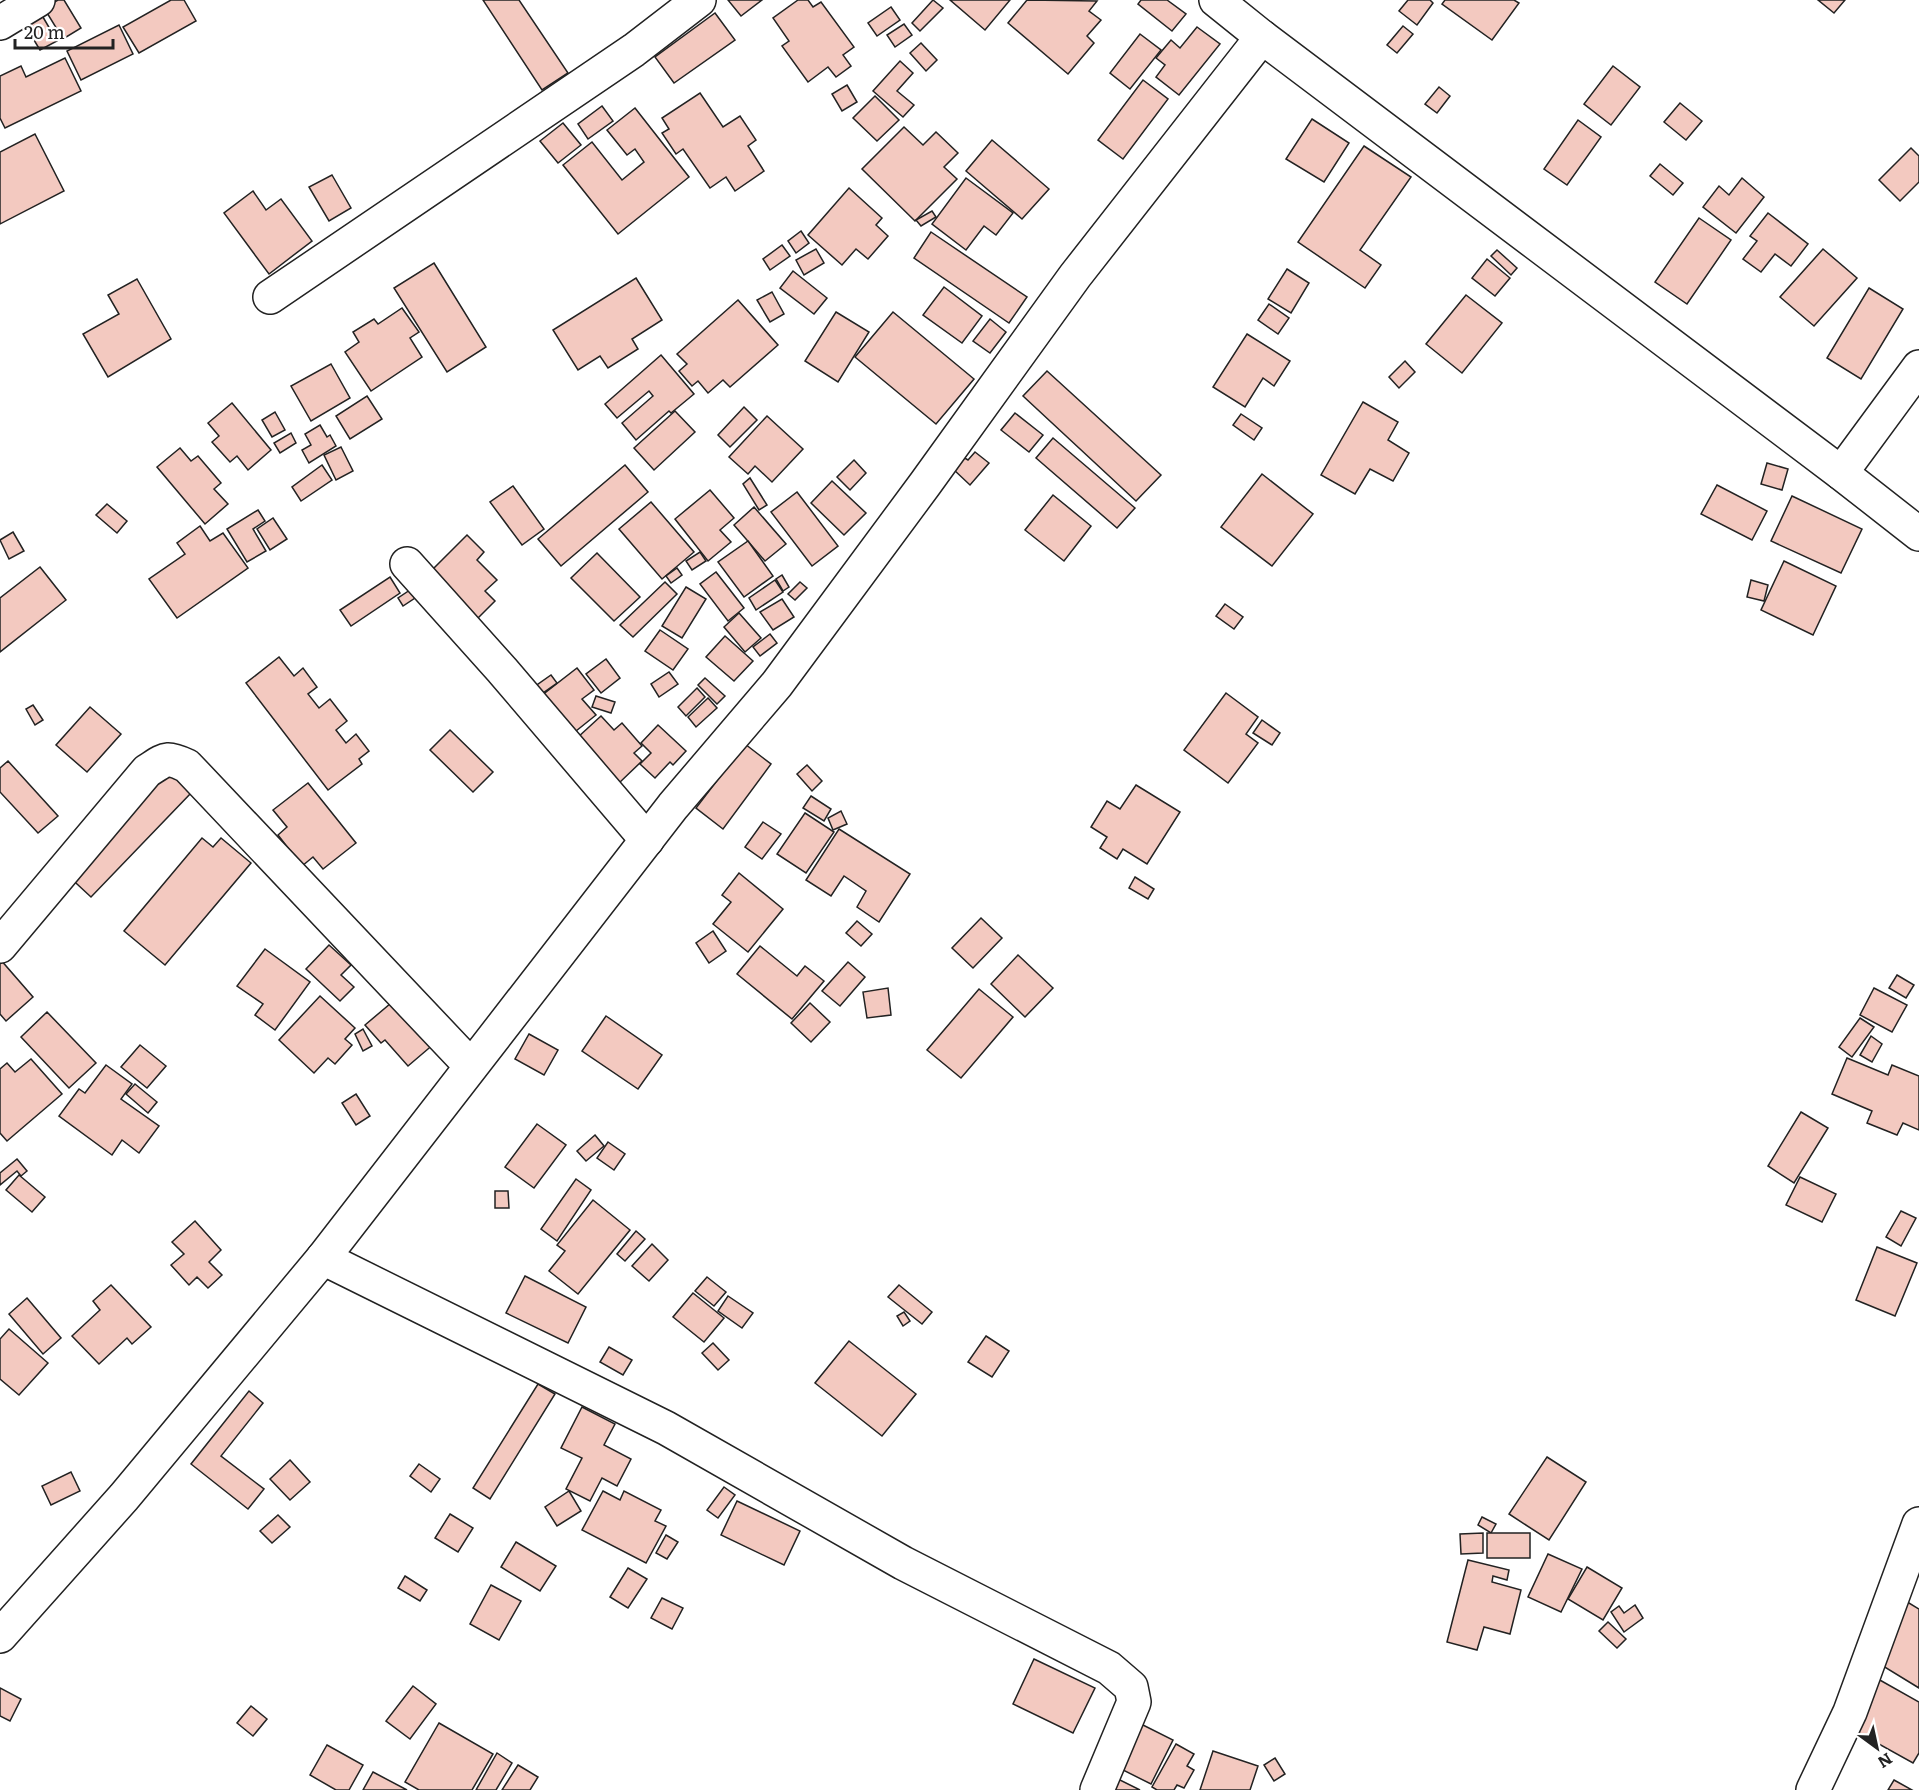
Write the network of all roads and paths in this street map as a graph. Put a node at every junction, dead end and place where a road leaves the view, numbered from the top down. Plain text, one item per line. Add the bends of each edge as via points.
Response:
1 (38, 0) edge
2 (699, 0) edge
3 (1216, 0) edge
4 (0, 23) edge
5 (1262, 37) junction
6 (270, 297) dead end
7 (1919, 367) edge
8 (1841, 473) junction
9 (1919, 534) edge
10 (407, 564) dead end
11 (646, 840) junction
12 (0, 946) edge
13 (471, 1066) junction
14 (322, 1258) junction
15 (1919, 1524) edge
16 (0, 1636) edge
17 (1097, 1790) edge
18 (1813, 1790) edge

1 - 4 street
2 - 6 street via 634,50
3 - 5 street
5 - 8 street
5 - 11 street via 1075,276 777,684
7 - 8 street
8 - 9 street
10 - 11 street
11 - 13 street
12 - 13 street via 147,771 172,759 187,766
13 - 14 street
14 - 16 street via 124,1497
14 - 17 street via 666,1428 903,1563 1109,1668 1131,1687 1134,1702
15 - 18 street via 1850,1712

